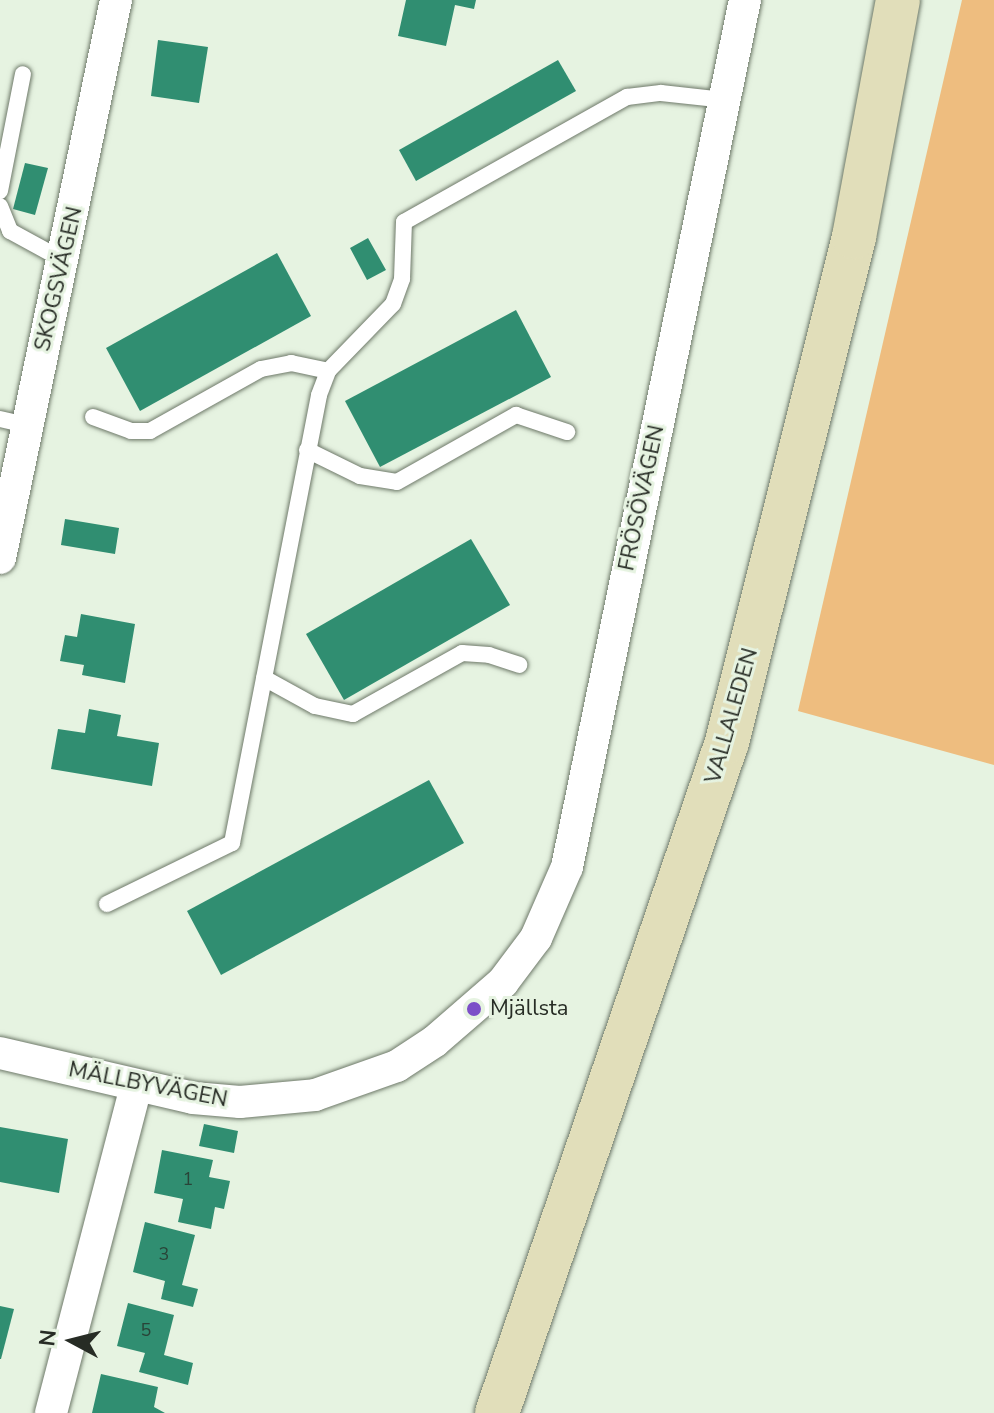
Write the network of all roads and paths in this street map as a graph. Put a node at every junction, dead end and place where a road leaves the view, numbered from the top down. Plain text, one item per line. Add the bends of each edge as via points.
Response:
1 (116, 0) edge
2 (745, 0) edge
3 (898, 0) edge
4 (23, 74) dead end
5 (724, 100) junction
6 (0, 191) edge
7 (0, 206) edge
8 (63, 260) junction
9 (328, 371) junction
10 (93, 417) dead end
11 (13, 422) edge
12 (567, 432) dead end
13 (307, 450) junction
14 (0, 558) edge
15 (519, 665) dead end
16 (264, 678) junction
17 (107, 904) dead end
18 (503, 982) joint
19 (0, 1053) edge
20 (136, 1087) junction
21 (51, 1413) edge
22 (497, 1413) edge

1 - 8 street, SKOGSVÄGEN
2 - 5 street, FRÖSÖVÄGEN
3 - 22 main road, VALLALEDEN via 854,237 727,742
4 - 6 lane
5 - 9 lane via 661,93 627,97 404,222 402,279 393,304
5 - 18 street, FRÖSÖVÄGEN via 567,867 536,938
7 - 8 lane via 10,231
8 - 11 street, SKOGSVÄGEN
9 - 10 lane via 291,363 261,369 150,431 131,431
9 - 13 lane
11 - 14 street, SKOGSVÄGEN
12 - 13 lane via 516,415 397,482 360,476
13 - 16 lane
15 - 16 lane via 462,653 353,714 315,706
16 - 17 lane via 232,843
18 - 20 street, MÄLLBYVÄGEN via 435,1041 397,1066 315,1095 240,1102
19 - 20 street, MÄLLBYVÄGEN
20 - 21 street

